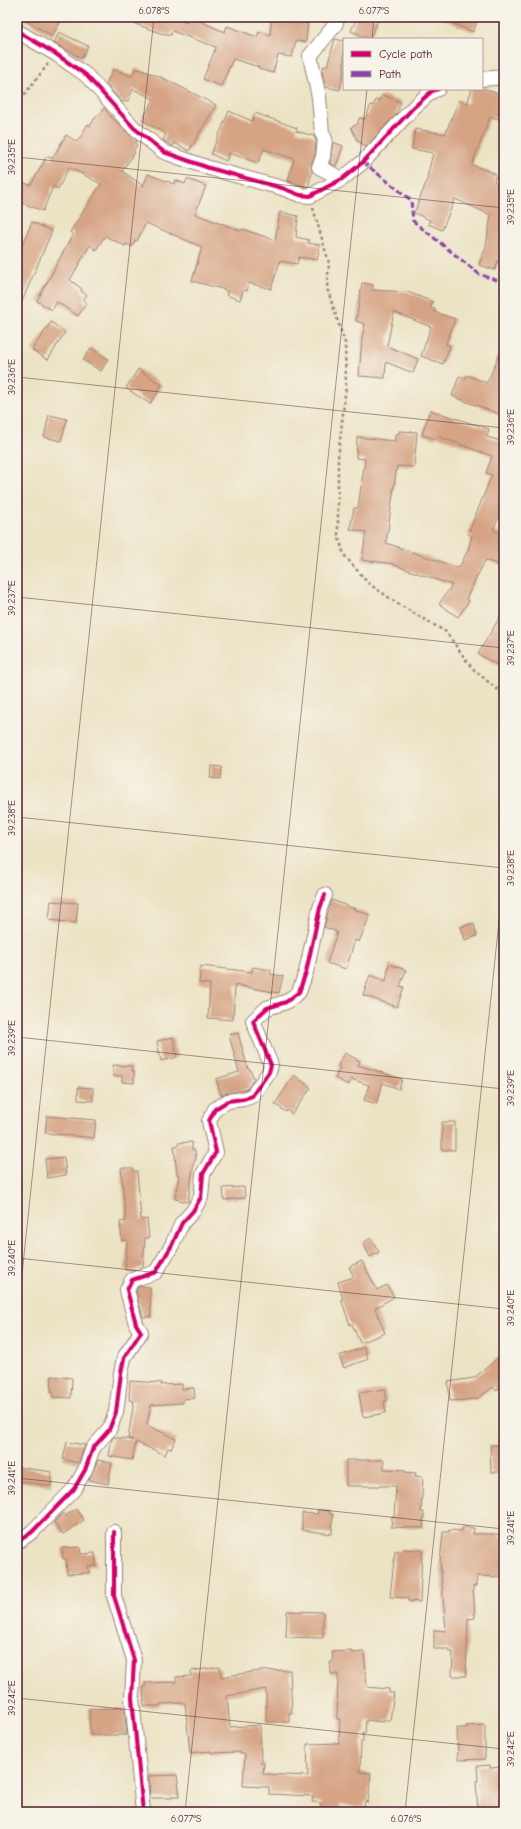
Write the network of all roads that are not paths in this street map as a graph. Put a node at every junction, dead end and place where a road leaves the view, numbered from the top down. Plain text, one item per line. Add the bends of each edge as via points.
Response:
1 (338, 17) edge
2 (17, 31) edge
3 (504, 77) edge
4 (483, 79) edge
5 (435, 90) edge
6 (342, 179) junction
7 (325, 895) dead end
8 (114, 1532) dead end
9 (17, 1542) edge
10 (143, 1812) edge

1 - 6 street via 335,25 310,56 325,139 319,167
2 - 6 street via 86,75 134,128 164,152 300,195 310,196
3 - 4 street
5 - 6 street via 413,108 363,162
7 - 9 street via 299,992 286,1002 267,1008 254,1021 271,1065 269,1072 252,1096 243,1100 228,1101 215,1109 209,1121 216,1152 203,1174 201,1197 182,1224 156,1272 132,1280 127,1290 136,1324 141,1332 124,1358 116,1412 109,1430 93,1448 74,1489 32,1532
8 - 10 street via 114,1596 134,1660 132,1698

